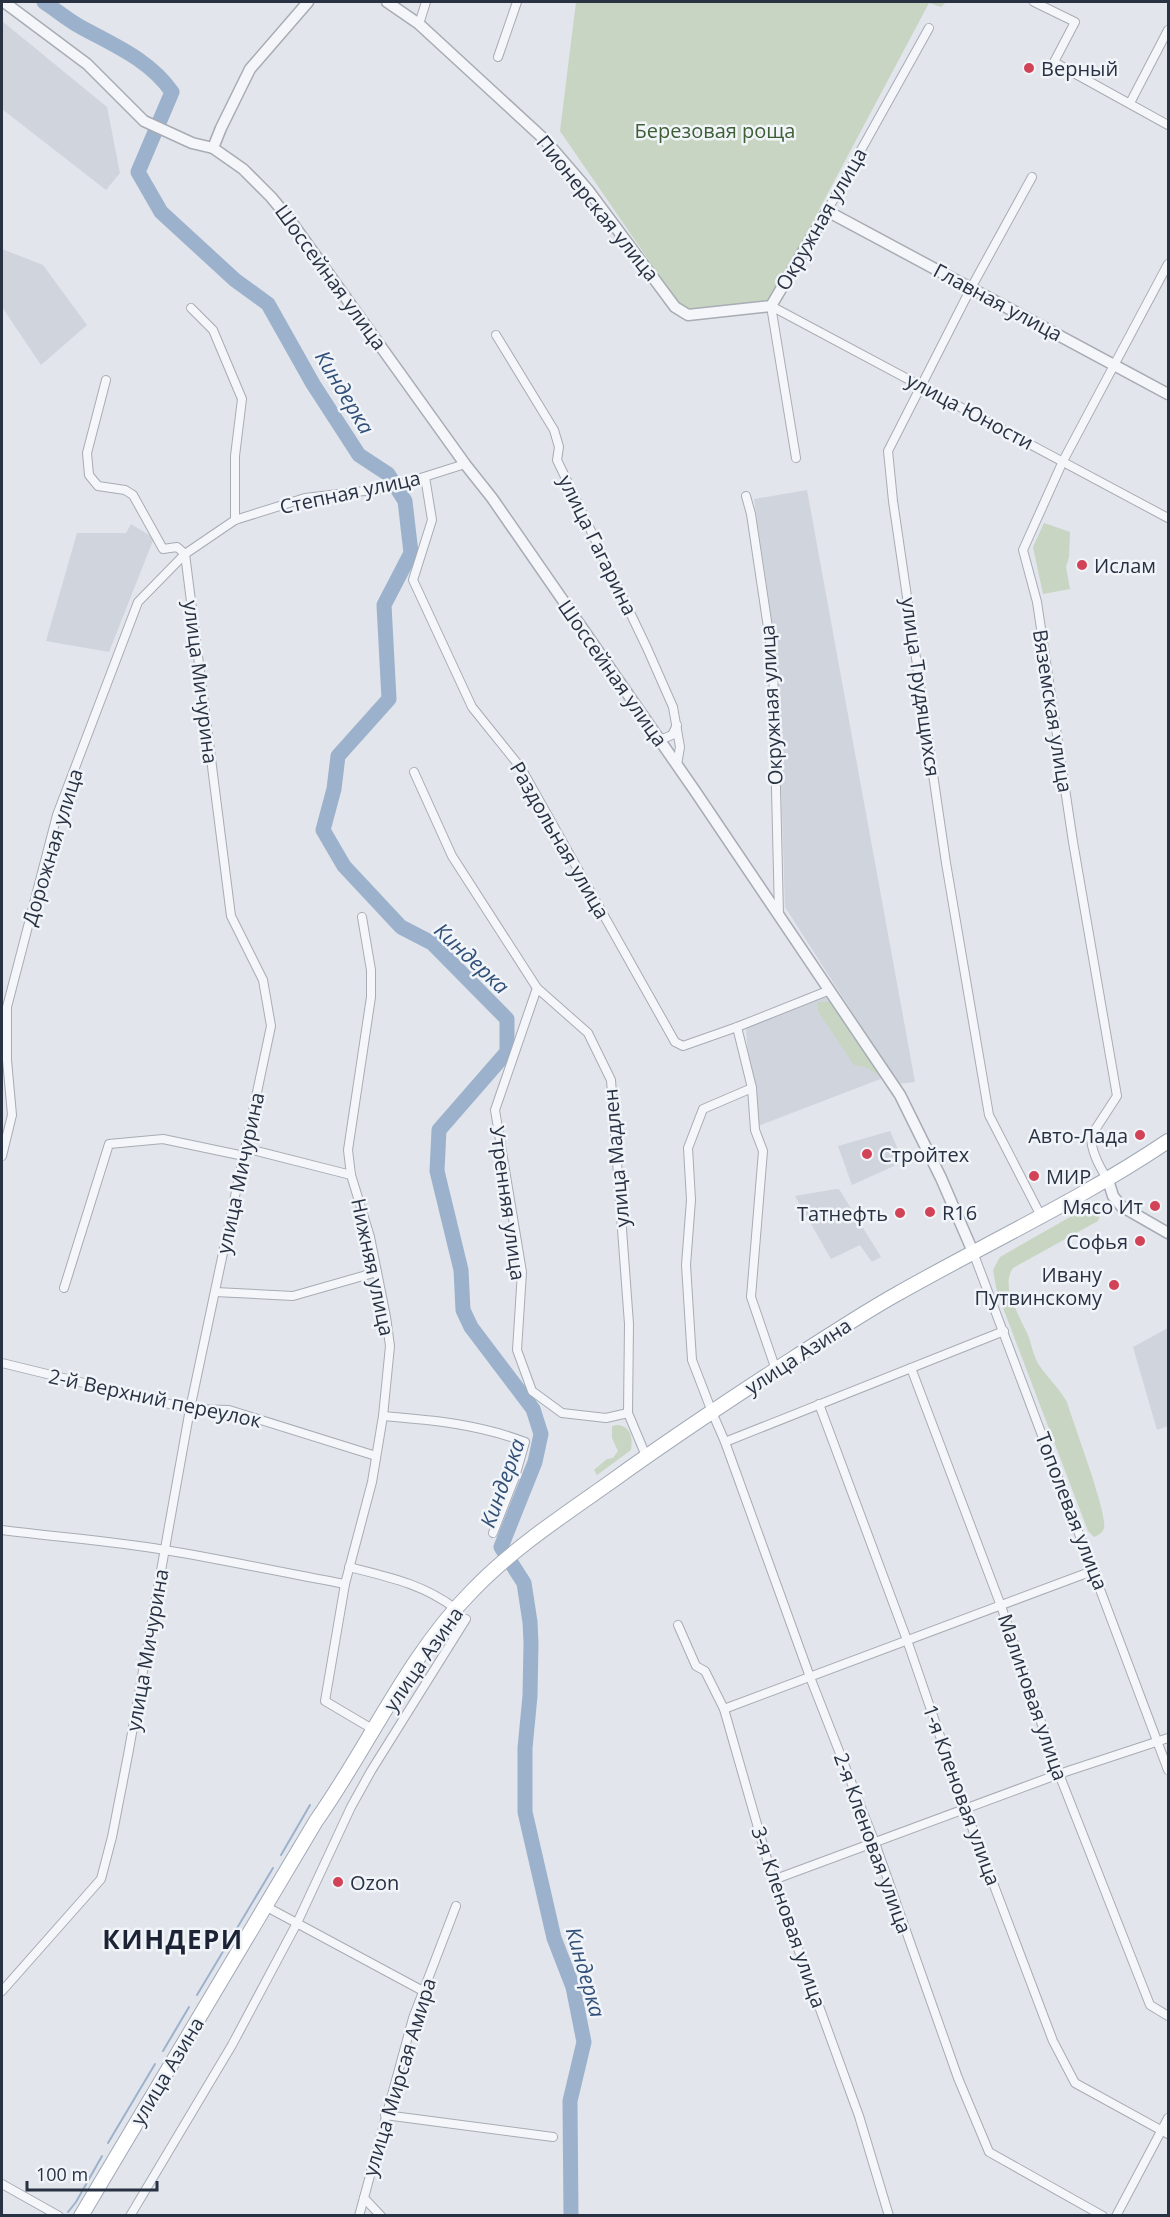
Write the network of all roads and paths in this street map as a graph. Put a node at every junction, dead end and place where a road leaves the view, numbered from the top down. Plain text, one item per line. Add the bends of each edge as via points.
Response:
1 (4, 2) edge
2 (308, 2) edge
3 (387, 2) edge
4 (426, 2) edge
5 (517, 2) edge
6 (1034, 2) edge
7 (419, 24) junction
8 (929, 28) dead end
9 (1168, 30) edge
10 (498, 57) dead end
11 (1130, 103) junction
12 (1168, 124) edge
13 (213, 148) junction
14 (1032, 177) dead end
15 (827, 211) junction
16 (1168, 264) edge
17 (971, 288) junction
18 (771, 306) junction
19 (191, 308) dead end
20 (496, 335) dead end
21 (1114, 365) junction
22 (106, 380) dead end
23 (921, 385) junction
24 (1168, 394) edge
25 (796, 458) dead end
26 (1064, 461) junction
27 (465, 464) junction
28 (425, 477) junction
29 (746, 496) dead end
30 (1168, 518) edge
31 (235, 520) junction
32 (185, 554) junction
33 (677, 724) junction
34 (660, 740) junction
35 (677, 765) junction
36 (414, 772) dead end
37 (779, 915) junction
38 (362, 917) dead end
39 (537, 988) junction
40 (830, 990) junction
41 (737, 1027) junction
42 (752, 1088) junction
43 (1168, 1141) edge
44 (2, 1155) edge
45 (244, 1156) junction
46 (351, 1175) junction
47 (1108, 1180) junction
48 (1041, 1216) junction
49 (1168, 1233) edge
50 (973, 1252) junction
51 (377, 1272) junction
52 (64, 1288) dead end
53 (215, 1292) junction
54 (1004, 1331) junction
55 (2, 1364) edge
56 (911, 1368) junction
57 (776, 1370) junction
58 (819, 1404) junction
59 (190, 1409) junction
60 (712, 1412) junction
61 (628, 1413) junction
62 (383, 1416) junction
63 (725, 1442) junction
64 (376, 1456) junction
65 (646, 1456) junction
66 (2, 1530) edge
67 (493, 1533) dead end
68 (165, 1550) junction
69 (349, 1567) junction
70 (1095, 1570) junction
71 (345, 1584) junction
72 (1001, 1606) junction
73 (456, 1609) junction
74 (466, 1619) dead end
75 (678, 1625) dead end
76 (907, 1640) junction
77 (810, 1677) junction
78 (724, 1709) junction
79 (374, 1730) junction
80 (1168, 1738) edge
81 (1159, 1742) junction
82 (1168, 1770) edge
83 (1059, 1774) junction
84 (965, 1809) junction
85 (875, 1843) junction
86 (773, 1880) junction
87 (265, 1906) junction
88 (456, 1906) dead end
89 (297, 1923) junction
90 (2, 1990) edge
91 (423, 1991) junction
92 (1168, 2016) edge
93 (385, 2115) junction
94 (1168, 2118) edge
95 (1165, 2132) edge
96 (553, 2137) dead end
97 (2, 2184) edge
98 (364, 2198) junction
99 (59, 2216) edge
100 (81, 2216) edge
101 (130, 2216) edge
102 (359, 2216) edge
103 (381, 2216) edge
104 (890, 2216) edge
105 (1103, 2216) edge
106 (1116, 2216) edge

1 - 13 street, Шоссейная улица via 87,64 144,121
2 - 13 street via 250,69
3 - 7 street, Пионерская улица
4 - 7 street
5 - 10 street
6 - 11 street via 1075,22 1054,62
7 - 18 street, Пионерская улица via 545,140 588,190 675,307 688,315
8 - 15 street, Окружная улица
9 - 11 street
11 - 12 street
13 - 27 street, Шоссейная улица via 271,196
14 - 17 street, улица Трудящихся
15 - 17 street, Главная улица
15 - 18 street, Окружная улица
16 - 21 street, Вяземская улица
17 - 21 street, Главная улица
17 - 23 street, улица Трудящихся
18 - 23 street, улица Юности
18 - 25 street, Окружная улица
19 - 31 street via 213,330 242,399 235,456
20 - 33 street, улица Гагарина via 554,430 560,447 556,460 647,648
21 - 24 street, Главная улица
21 - 26 street, Вяземская улица
22 - 32 street via 87,453 89,475 98,486 133,495 163,549 177,547
23 - 26 street, улица Юности
23 - 48 street, улица Трудящихся via 888,452 893,501 946,863 989,1115
26 - 30 street, улица Юности
26 - 47 street, Вяземская улица via 1023,550 1037,602 1117,1096 1091,1136
27 - 28 street, Степная улица
27 - 34 street, Шоссейная улица
28 - 31 street, Степная улица via 389,488 305,498
28 - 41 street, Раздольная улица via 432,520 413,580 472,707 521,768 675,1042 683,1046
29 - 37 street, Окружная улица via 772,661
31 - 32 street, Дорожная улица
32 - 44 street, Дорожная улица via 138,602 57,814 7,1007 12,1115
32 - 45 street, улица Мичурина via 231,916 263,980 272,1026
33 - 34 street via 672,735
33 - 35 street, улица Гагарина
34 - 35 street, Шоссейная улица
35 - 37 street, Шоссейная улица
36 - 39 street, улица Мадлен via 452,856
37 - 40 street, Шоссейная улица
38 - 46 street, Нижняя улица via 371,970 371,997 348,1150
39 - 61 street, улица Мадлен via 588,1033 611,1080 629,1324
39 - 61 street, Утренняя улица via 495,1110 522,1272 517,1350 532,1391 562,1413 606,1418
40 - 41 street, Раздольная улица
40 - 50 street, Шоссейная улица via 900,1095
41 - 42 street
42 - 57 street via 755,1130 763,1151 751,1297
42 - 60 street, 2-я Кленовая улица via 703,1109 688,1148 691,1200 686,1265 692,1360
43 - 47 main road, улица Азина
45 - 46 street via 253,1150
45 - 52 street via 163,1138 109,1144
45 - 53 street, улица Мичурина
46 - 51 street, Нижняя улица
47 - 48 main road, улица Азина
47 - 49 street via 1121,1206
48 - 50 main road, улица Азина
50 - 54 street, Тополевая улица
50 - 57 main road, улица Азина via 873,1307
51 - 53 street via 293,1296
51 - 62 street, Нижняя улица via 390,1346
53 - 59 street, улица Мичурина
54 - 56 street
54 - 70 street, Тополевая улица
55 - 59 street, 2-й Верхний переулок
56 - 58 street
56 - 72 street, Малиновая улица
57 - 60 main road, улица Азина
58 - 63 street
58 - 76 street, 1-я Кленовая улица
59 - 64 street, 2-й Верхний переулок via 229,1410
59 - 68 street, улица Мичурина
60 - 63 street, 2-я Кленовая улица
60 - 65 main road, улица Азина
61 - 65 street, улица Мадлен
62 - 64 street, Нижняя улица
62 - 67 street via 452,1422 525,1442
63 - 77 street, 2-я Кленовая улица
64 - 69 street, Нижняя улица
65 - 73 main road, улица Азина via 531,1539
66 - 68 street
68 - 71 street
68 - 90 street, улица Мичурина via 101,1880
69 - 71 street, Нижняя улица
69 - 73 street via 421,1587
70 - 72 street
70 - 81 street, Тополевая улица
71 - 79 street, Нижняя улица via 325,1701
72 - 76 street
72 - 83 street, Малиновая улица
73 - 79 main road, улица Азина via 411,1668
74 - 89 street via 361,1789
75 - 78 street, 3-я Кленовая улица via 696,1666 705,1671
76 - 77 street
76 - 84 street, 1-я Кленовая улица
77 - 78 street
77 - 85 street, 2-я Кленовая улица
78 - 86 street, 3-я Кленовая улица
79 - 87 main road, улица Азина
80 - 81 street
81 - 82 street, Тополевая улица
81 - 83 street
83 - 84 street
83 - 92 street, Малиновая улица via 1149,2005
84 - 85 street
84 - 95 street, 1-я Кленовая улица via 1053,2041 1075,2083
85 - 86 street
85 - 105 street, 2-я Кленовая улица via 958,2078 989,2152
86 - 104 street, 3-я Кленовая улица via 860,2116
87 - 89 street
87 - 100 main road, улица Азина
88 - 91 street, улица Мирсая Амира
89 - 91 street
89 - 101 street via 232,2045
91 - 93 street, улица Мирсая Амира
93 - 96 street
93 - 98 street, улица Мирсая Амира
94 - 95 street
95 - 106 street
97 - 99 street
98 - 102 street, улица Мирсая Амира
98 - 103 street

